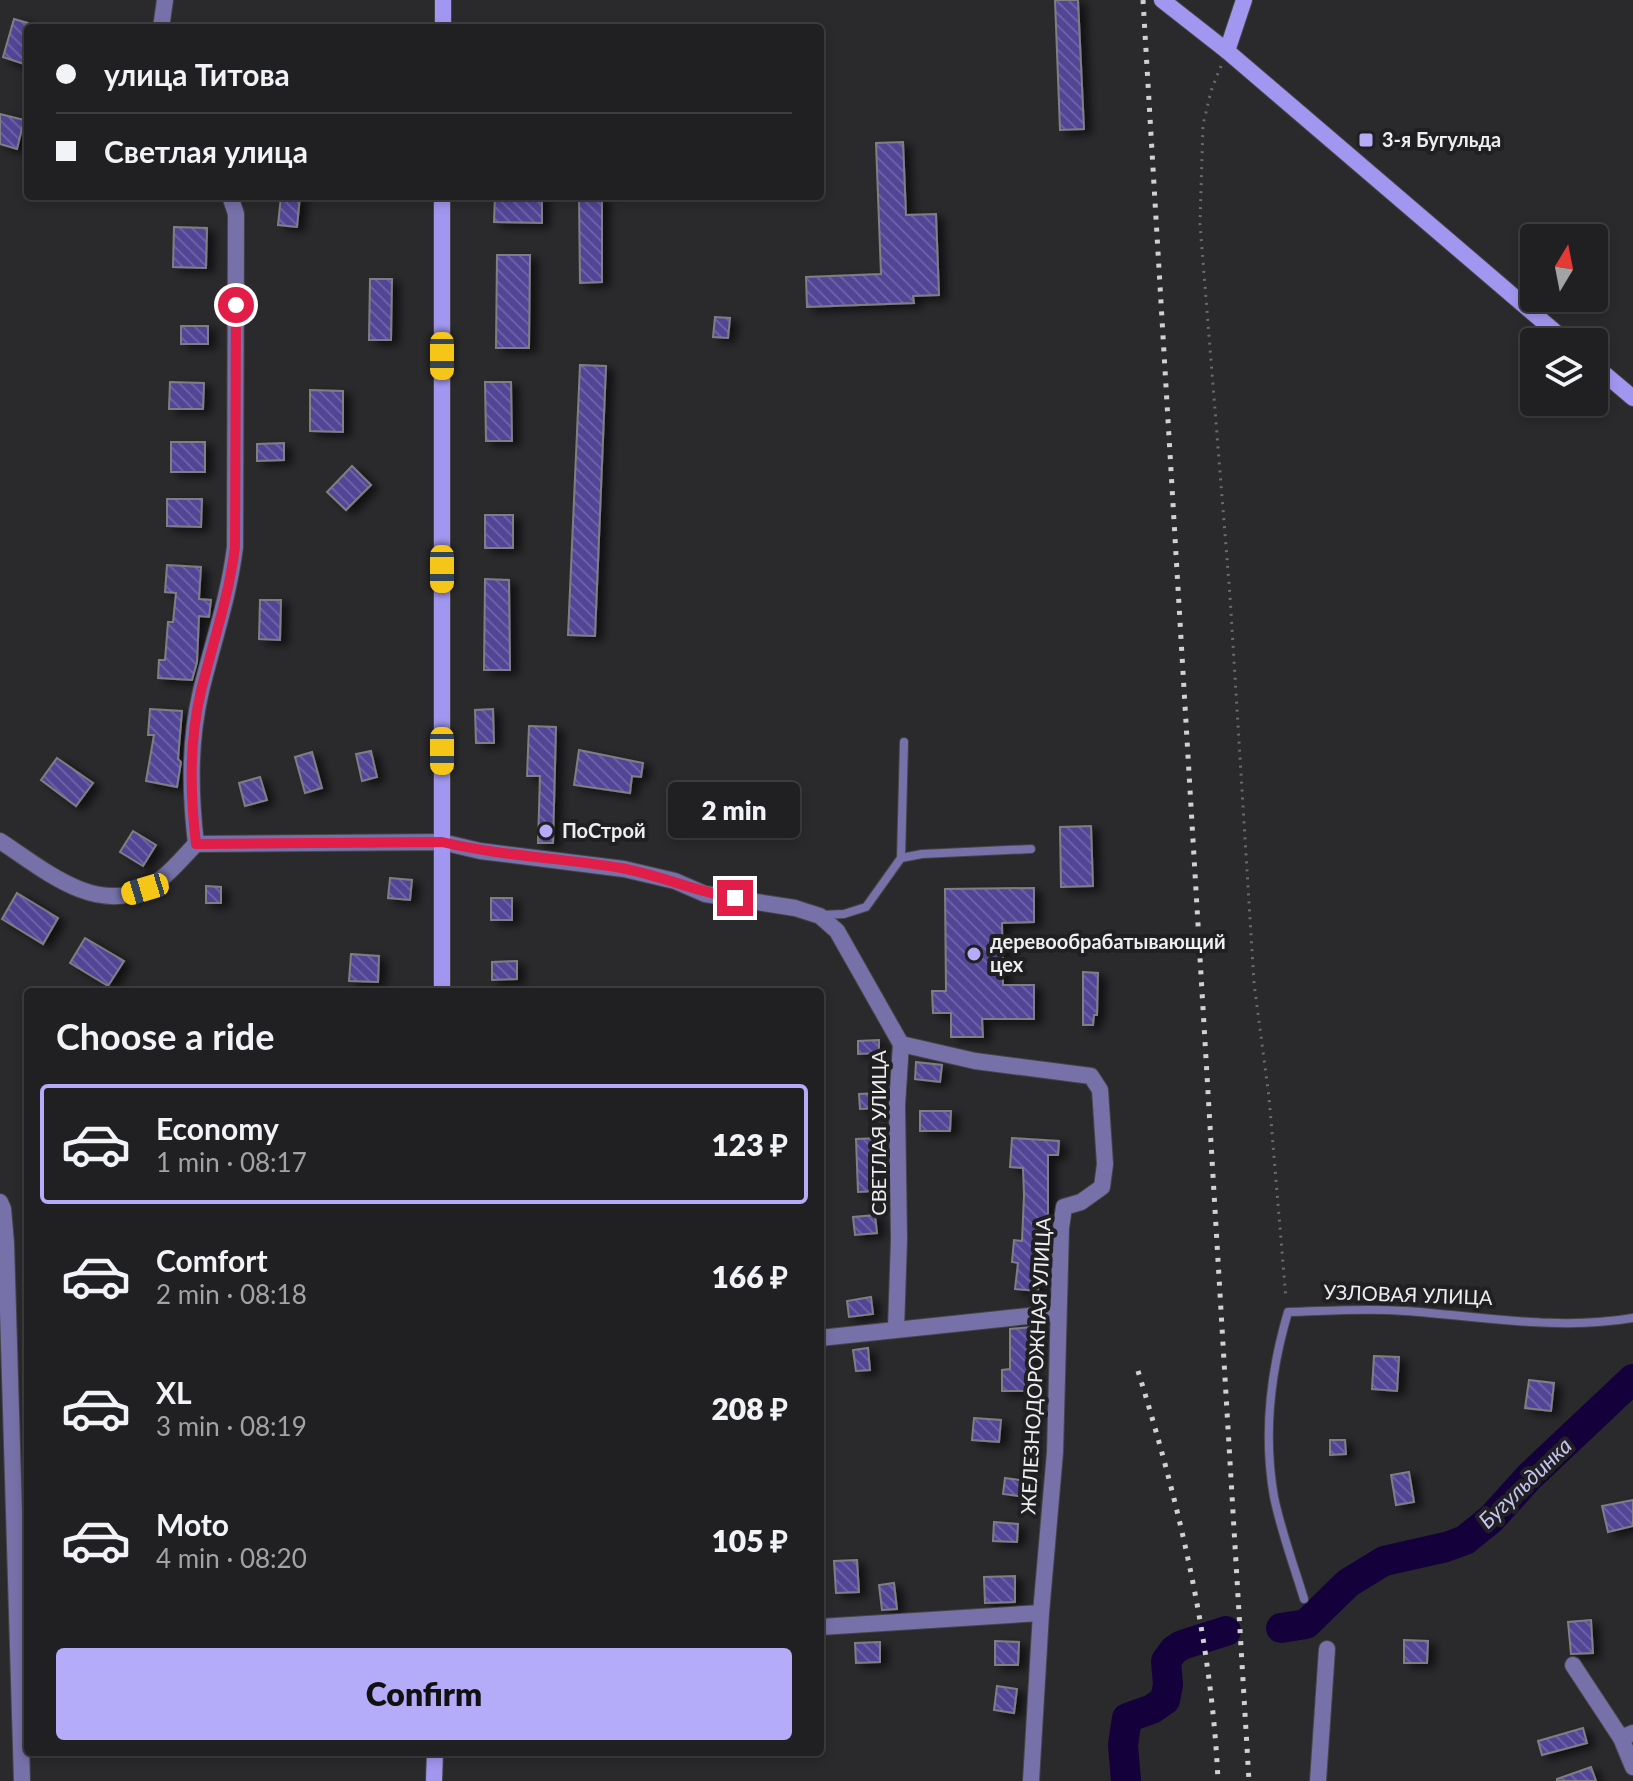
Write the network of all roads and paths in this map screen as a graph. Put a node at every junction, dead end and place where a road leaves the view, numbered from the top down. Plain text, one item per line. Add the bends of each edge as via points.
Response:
1 (165, 0) edge
2 (443, 0) edge
3 (1162, 0) edge
4 (1244, 0) edge
5 (162, 24) edge
6 (443, 24) edge
7 (1227, 51) junction
8 (231, 200) edge
9 (442, 200) edge
10 (1551, 328) edge
11 (1608, 377) edge
12 (1633, 398) edge
13 (904, 742) dead end
14 (0, 841) edge
15 (442, 842) junction
16 (196, 844) junction
17 (1031, 849) dead end
18 (901, 858) junction
19 (820, 916) junction
20 (442, 988) edge
21 (901, 1044) junction
22 (0, 1202) edge
23 (1288, 1312) junction
24 (1057, 1313) junction
25 (1633, 1318) edge
26 (896, 1329) junction
27 (824, 1338) edge
28 (1304, 1599) dead end
29 (1041, 1613) junction
30 (824, 1627) edge
31 (1327, 1649) dead end
32 (1573, 1665) dead end
33 (1627, 1735) edge
34 (435, 1756) edge
35 (1633, 1767) edge
36 (22, 1781) edge
37 (434, 1781) edge
38 (1031, 1781) edge
39 (1318, 1781) edge

1 - 5 street
2 - 6 main road
3 - 7 main road
4 - 7 main road
7 - 10 main road
7 - 23 path via 1203,125 1200,224 1254,983
8 - 16 street via 236,214 235,547 194,735 191,798
9 - 15 main road
11 - 12 main road
13 - 18 lane
14 - 16 street via 64,882 102,897 145,889
15 - 16 street
15 - 19 street via 624,869 705,894
15 - 20 main road
17 - 18 lane
18 - 19 lane via 866,907
19 - 21 street, СВЕТЛАЯ УЛИЦА via 837,931
21 - 24 street, ЖЕЛЕЗНОДОРОЖНАЯ УЛИЦА via 975,1061 1091,1076 1100,1090 1102,1187 1064,1207
21 - 26 street, СВЕТЛАЯ УЛИЦА
22 - 36 street via 6,1243
23 - 25 lane, УЗЛОВАЯ УЛИЦА via 1402,1311 1586,1323
23 - 28 lane via 1271,1387 1270,1455 1274,1498
24 - 26 street
24 - 29 street, ЖЕЛЕЗНОДОРОЖНАЯ УЛИЦА via 1055,1452
26 - 27 street
29 - 30 street
29 - 38 street, ЖЕЛЕЗНОДОРОЖНАЯ УЛИЦА
31 - 39 street
32 - 33 street
33 - 35 street
34 - 37 main road

